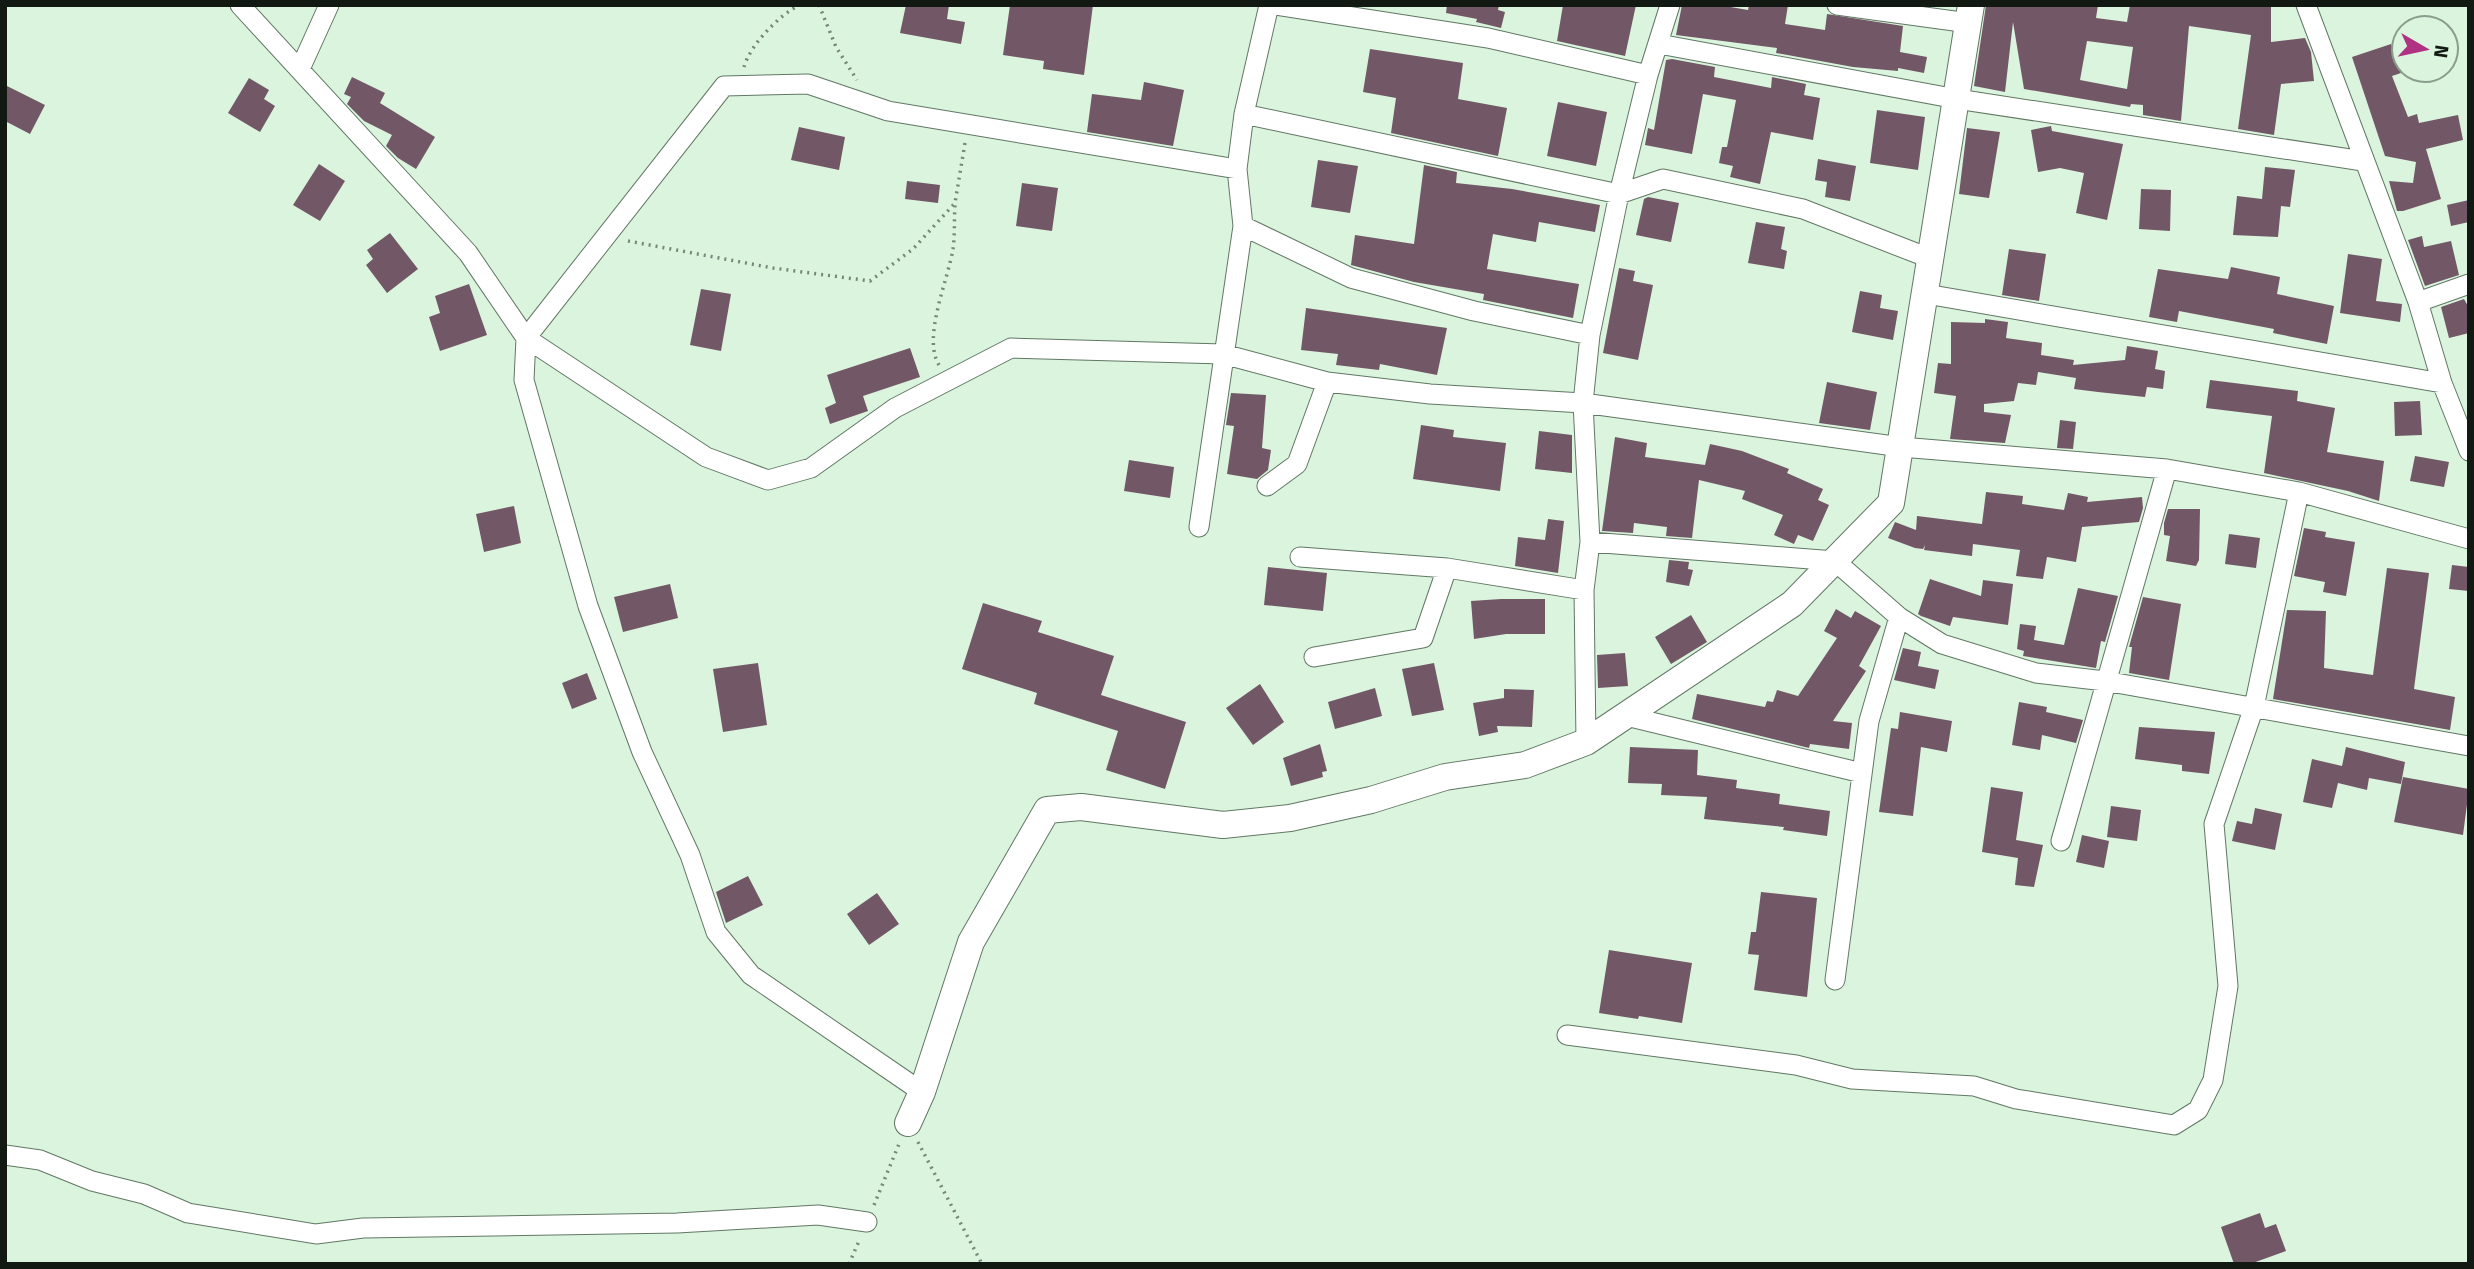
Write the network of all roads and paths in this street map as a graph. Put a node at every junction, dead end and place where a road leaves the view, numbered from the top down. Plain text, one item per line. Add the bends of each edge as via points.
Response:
1 (240, 5) edge
2 (328, 5) edge
3 (800, 5) edge
4 (819, 5) edge
5 (1269, 5) edge
6 (1276, 5) edge
7 (1670, 5) edge
8 (1837, 5) edge
9 (2306, 5) edge
10 (1970, 14) edge
11 (1659, 44) junction
12 (300, 69) junction
13 (1648, 75) junction
14 (738, 86) junction
15 (1957, 99) junction
16 (863, 104) junction
17 (1244, 114) junction
18 (969, 124) junction
19 (2362, 161) junction
20 (1237, 169) junction
21 (1619, 194) junction
22 (955, 203) junction
23 (1243, 226) junction
24 (606, 236) junction
25 (1929, 258) junction
26 (2469, 284) edge
27 (1926, 294) junction
28 (2418, 302) junction
29 (1590, 335) junction
30 (526, 338) junction
31 (1223, 354) junction
32 (948, 380) junction
33 (1327, 382) junction
34 (2442, 383) junction
35 (1583, 403) junction
36 (1901, 447) junction
37 (2469, 451) edge
38 (2167, 469) junction
39 (1267, 486) dead end
40 (2299, 492) junction
41 (1199, 527) dead end
42 (2469, 539) edge
43 (1590, 542) junction
44 (1300, 557) dead end
45 (1835, 561) junction
46 (1447, 568) junction
47 (1584, 590) junction
48 (1899, 617) junction
49 (1314, 657) dead end
50 (2105, 681) junction
51 (2254, 707) junction
52 (1622, 715) junction
53 (1586, 742) junction
54 (2469, 746) edge
55 (1862, 773) junction
56 (2061, 841) dead end
57 (1835, 980) dead end
58 (1567, 1035) dead end
59 (922, 1091) junction
60 (908, 1123) junction
61 (5, 1154) edge
62 (867, 1222) junction
63 (849, 1264) edge
64 (982, 1264) edge

1 - 12 street
2 - 12 street
3 - 14 path via 789,10 747,57
4 - 16 path via 836,47 858,81
5 - 17 street
6 - 13 street via 1488,38
7 - 11 street
8 - 10 street
9 - 19 street
10 - 15 street
11 - 13 street
11 - 15 street
12 - 30 street via 468,254
13 - 21 street
14 - 16 street via 808,84
14 - 24 street via 724,86
15 - 19 street
15 - 25 street
16 - 18 street
17 - 20 street
17 - 21 street
18 - 20 street
18 - 22 path
19 - 28 street
20 - 23 street
21 - 25 street via 1663,179 1803,209
21 - 29 street
22 - 24 path via 913,249 870,281
22 - 32 path via 953,245 932,355
23 - 29 street via 1352,278 1474,311
23 - 31 street
24 - 30 street
25 - 27 street
26 - 28 street
27 - 34 street
27 - 36 street
28 - 34 street
29 - 35 street
30 - 32 street via 706,457 768,480 811,468 895,408
30 - 59 street via 524,380 587,607 642,752 690,856 716,932 751,975
31 - 32 street via 1011,348
31 - 33 street
31 - 41 street
33 - 35 street via 1430,394
33 - 39 street via 1297,464
34 - 37 street
35 - 36 street
35 - 43 street
36 - 38 street
36 - 45 street via 1891,503
38 - 40 street
38 - 50 street
40 - 42 street
40 - 51 street
43 - 45 street
43 - 47 street
44 - 46 street
45 - 48 street
45 - 52 street via 1792,604
46 - 47 street
46 - 49 street via 1423,638
47 - 53 street
48 - 50 street via 1953,648 2036,673
48 - 55 street via 1869,721
50 - 51 street
50 - 56 street
51 - 54 street
51 - 58 street via 2214,824 2228,986 2213,1080 2198,1110 2174,1125 2016,1098 1975,1086 1852,1079 1796,1065
52 - 53 street
52 - 55 street
53 - 59 street via 1525,765 1445,777 1290,818 1223,825 1081,807 1047,810 971,942
55 - 57 street
59 - 60 street
60 - 62 path
60 - 64 path
61 - 62 street via 40,1160 188,1213 316,1234 363,1228 677,1223 818,1215
62 - 63 path

